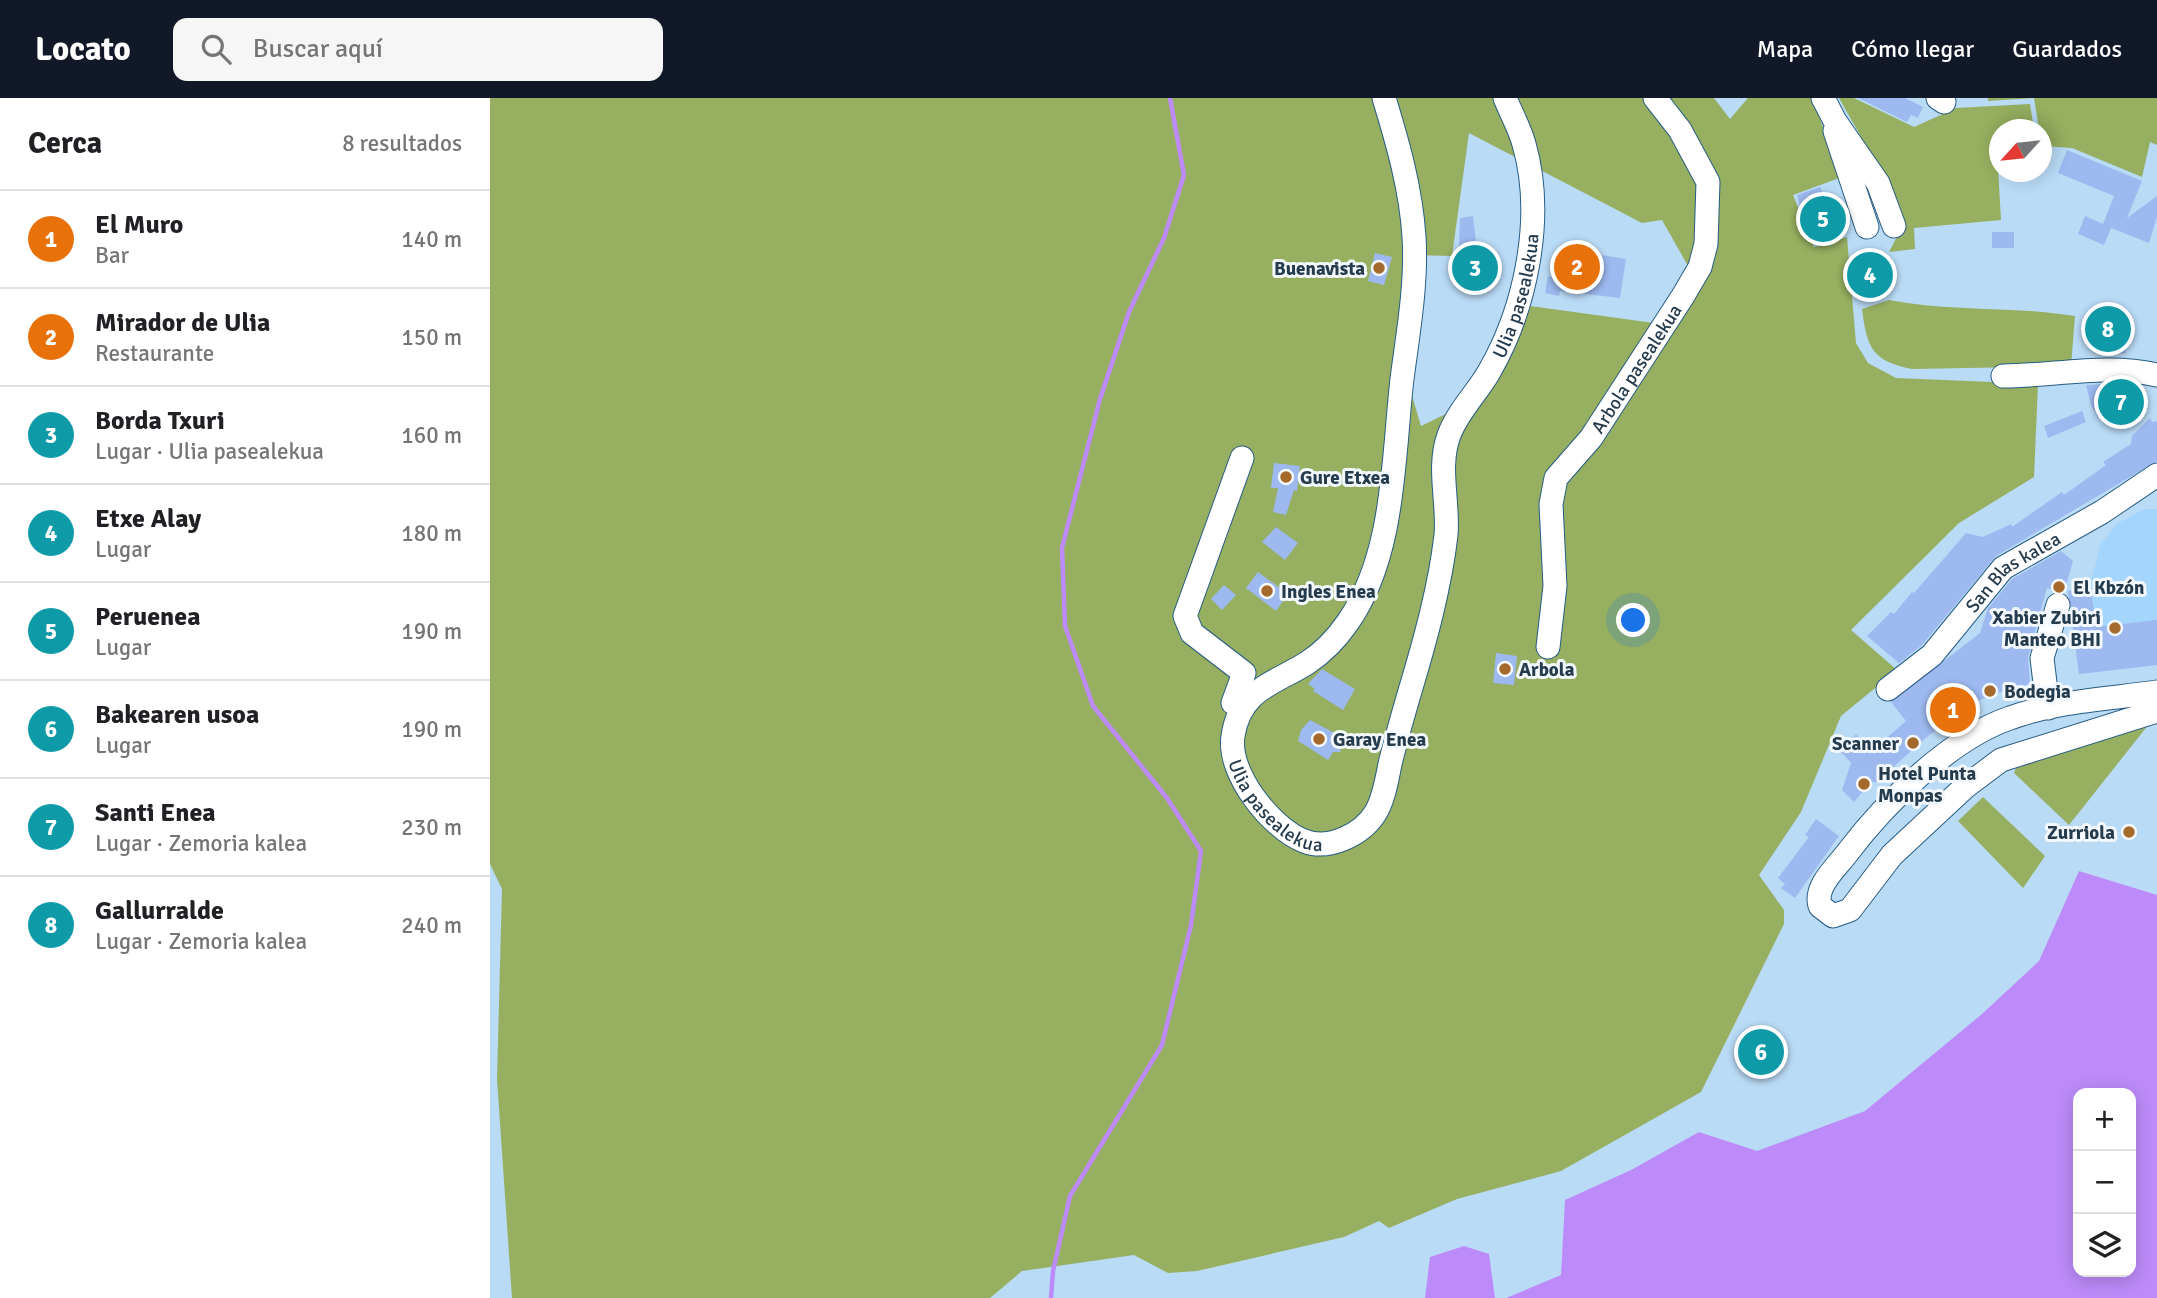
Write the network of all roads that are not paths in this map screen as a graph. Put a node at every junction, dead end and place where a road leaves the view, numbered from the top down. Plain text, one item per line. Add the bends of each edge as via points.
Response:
1 (1384, 98) edge
2 (1505, 98) edge
3 (1655, 98) edge
4 (1823, 98) edge
5 (1835, 121) junction
6 (1894, 226) dead end
7 (1867, 228) dead end
8 (2157, 375) edge
9 (2003, 376) dead end
10 (1242, 458) dead end
11 (2155, 479) edge
12 (2058, 605) dead end
13 (1548, 647) dead end
14 (1888, 689) dead end
15 (2157, 692) edge
16 (1243, 708) junction
17 (2048, 708) junction
18 (2157, 711) edge
19 (1994, 724) junction
20 (2009, 757) junction

1 - 16 street, Ulia pasealekua via 1409,185 1415,241 1388,502 1378,557 1367,590 1339,635 1303,666 1257,690
2 - 16 street, Ulia pasealekua via 1524,144 1530,182 1527,272 1490,371 1449,435 1444,456 1446,534 1436,587 1376,812 1347,839 1309,844 1291,834 1261,807 1234,760 1233,736
3 - 13 street, Arbola pasealekua via 1708,182 1706,244 1700,267 1683,296 1591,438 1556,478 1551,504 1555,586
4 - 5 street
5 - 6 street via 1878,183
5 - 7 street via 1834,135
8 - 9 street via 2103,369
10 - 16 street via 1185,616 1192,634 1244,673 1233,703
11 - 14 street, San Blas kalea via 2003,568 1932,655
12 - 17 street via 2042,658
15 - 17 street
17 - 19 street
18 - 20 street
19 - 20 street via 1993,744
19 - 20 street via 1966,739 1862,833 1819,890 1820,906 1833,916 1850,910 1892,855 1965,787

